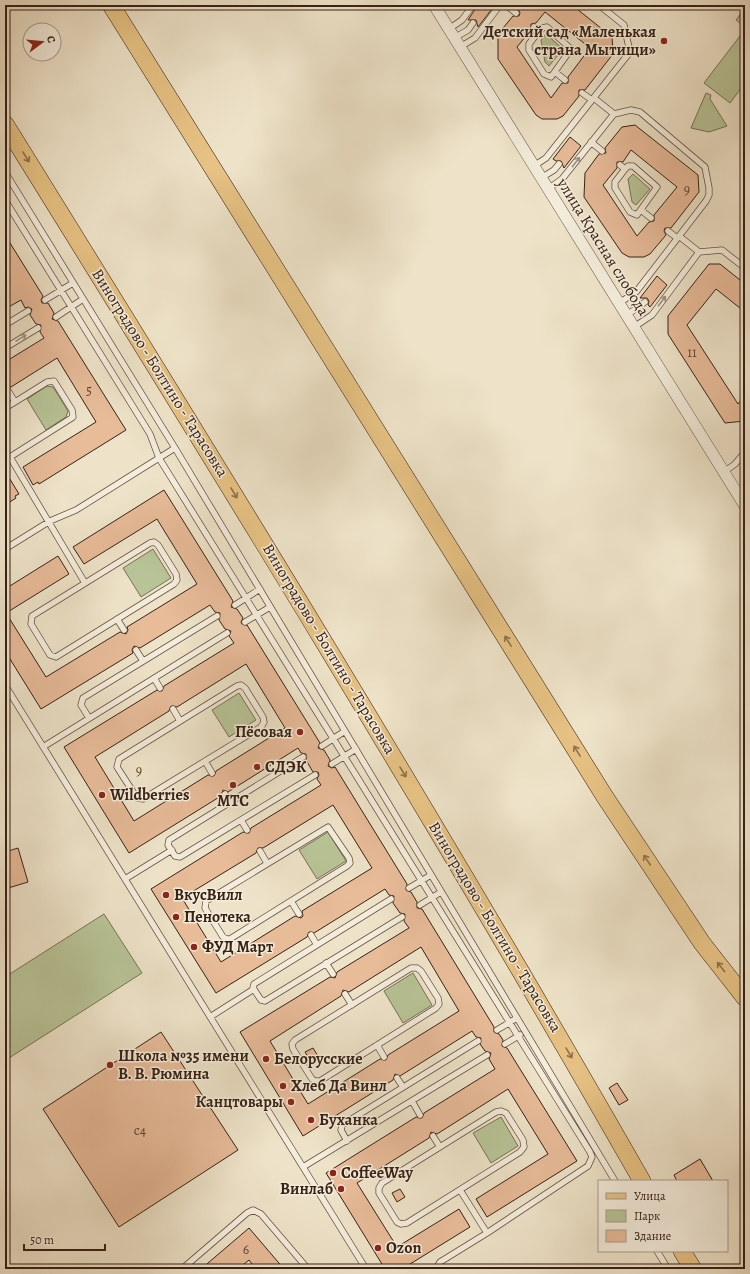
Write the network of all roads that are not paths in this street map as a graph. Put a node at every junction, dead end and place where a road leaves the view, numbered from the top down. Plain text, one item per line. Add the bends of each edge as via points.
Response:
1 (111, 5) edge
2 (434, 5) edge
3 (473, 5) edge
4 (500, 5) edge
5 (506, 5) edge
6 (599, 5) edge
7 (516, 13) dead end
8 (473, 24) dead end
9 (534, 27) dead end
10 (539, 31) junction
11 (454, 38) junction
12 (555, 72) junction
13 (565, 80) dead end
14 (582, 92) dead end
15 (593, 99) junction
16 (614, 114) junction
17 (5, 124) edge
18 (591, 142) junction
19 (602, 151) dead end
20 (559, 164) dead end
21 (620, 165) dead end
22 (534, 166) junction
23 (625, 169) junction
24 (5, 172) edge
25 (541, 178) junction
26 (548, 189) junction
27 (5, 200) edge
28 (641, 210) junction
29 (652, 218) dead end
30 (668, 231) dead end
31 (678, 237) junction
32 (699, 252) junction
33 (745, 268) edge
34 (73, 283) junction
35 (61, 290) junction
36 (45, 300) dead end
37 (83, 300) junction
38 (645, 302) dead end
39 (619, 303) junction
40 (71, 307) junction
41 (28, 311) dead end
42 (627, 315) junction
43 (56, 316) dead end
44 (5, 325) edge
45 (634, 327) junction
46 (38, 328) dead end
47 (5, 348) edge
48 (7, 389) dead end
49 (15, 402) junction
50 (5, 408) edge
51 (175, 448) junction
52 (745, 452) edge
53 (7, 457) edge
54 (159, 458) junction
55 (724, 472) junction
56 (741, 491) edge
57 (745, 506) edge
58 (50, 521) junction
59 (5, 549) edge
60 (85, 583) junction
61 (260, 589) junction
62 (246, 598) junction
63 (235, 605) dead end
64 (270, 607) junction
65 (257, 615) junction
66 (217, 616) dead end
67 (117, 619) junction
68 (245, 622) dead end
69 (124, 630) dead end
70 (227, 633) dead end
71 (136, 650) dead end
72 (143, 661) junction
73 (154, 678) junction
74 (5, 685) edge
75 (160, 688) dead end
76 (173, 709) dead end
77 (89, 718) junction
78 (180, 721) junction
79 (345, 731) junction
80 (333, 739) junction
81 (322, 746) dead end
82 (43, 747) junction
83 (356, 750) junction
84 (344, 756) junction
85 (303, 757) dead end
86 (205, 761) junction
87 (332, 764) dead end
88 (212, 773) dead end
89 (315, 775) dead end
90 (225, 794) dead end
91 (230, 802) junction
92 (241, 820) junction
93 (247, 830) dead end
94 (172, 850) junction
95 (260, 851) dead end
96 (267, 863) junction
97 (431, 875) junction
98 (125, 879) junction
99 (421, 881) junction
100 (409, 888) dead end
101 (441, 892) junction
102 (432, 898) junction
103 (391, 899) dead end
104 (291, 901) junction
105 (420, 906) dead end
106 (298, 914) dead end
107 (402, 916) dead end
108 (311, 935) dead end
109 (317, 945) junction
110 (326, 963) junction
111 (333, 974) dead end
112 (254, 989) junction
113 (345, 994) dead end
114 (745, 998) edge
115 (352, 1005) junction
116 (210, 1017) junction
117 (517, 1018) junction
118 (509, 1023) junction
119 (497, 1030) dead end
120 (525, 1032) junction
121 (518, 1036) junction
122 (478, 1041) dead end
123 (505, 1044) dead end
124 (377, 1045) junction
125 (487, 1055) dead end
126 (384, 1057) dead end
127 (397, 1078) dead end
128 (403, 1087) junction
129 (412, 1101) junction
130 (420, 1115) dead end
131 (433, 1136) dead end
132 (347, 1141) junction
133 (440, 1147) junction
134 (303, 1167) junction
135 (614, 1180) edge
136 (641, 1180) edge
137 (460, 1190) junction
138 (487, 1233) junction
139 (658, 1252) edge
140 (683, 1252) edge
141 (306, 1268) edge
142 (182, 1269) edge
143 (366, 1269) edge
144 (436, 1269) edge
145 (668, 1269) edge
146 (693, 1269) edge

114 -> 1 main road via 702,943 605,797
2 - 11 street, улица Красная слобода
3 - 11 lane via 462,20
4 - 11 lane via 475,38
5 - 7 lane
6 - 15 lane via 624,25 630,52
8 - 11 lane
9 - 10 lane
10 - 12 lane via 529,44 529,50 546,76 551,77
10 - 12 lane via 547,28 571,49
11 - 22 street, улица Красная слобода
12 - 13 lane
14 - 15 lane
15 - 16 lane
15 - 22 lane via 546,158
16 - 18 lane
16 - 31 lane via 631,110 640,112 705,167 709,195
17 -> 136 main road, Виноградово - Болтино - Тарасовка via 381,736
18 - 19 lane
26 -> 18 lane via 562,180
20 - 25 lane
21 - 23 lane
22 - 25 street, улица Красная слобода
23 - 28 lane via 615,182 615,188 632,214 637,215
23 - 28 lane via 633,166 658,187
24 - 34 lane
25 - 26 street, улица Красная слобода
26 - 39 street, улица Красная слобода
27 - 35 lane
28 - 29 lane
30 - 31 lane
31 - 32 lane
31 - 39 lane via 636,292
32 - 33 lane via 722,250
45 -> 32 lane via 652,315
34 - 35 lane
34 - 37 lane
35 - 36 lane
35 - 40 lane
37 - 40 lane
37 - 51 lane
38 - 42 lane
39 - 42 street, улица Красная слобода
40 - 43 lane
40 - 54 lane via 150,434
41 - 44 lane
42 - 45 street, улица Красная слобода
45 - 55 street, улица Красная слобода
47 -> 46 lane
48 - 49 lane
49 - 50 lane
49 - 53 lane via 47,382 54,381 74,413 70,419
51 - 54 lane
51 - 61 lane
52 - 55 lane
53 - 58 lane
54 - 58 lane via 76,510
54 - 62 lane
55 - 56 street, улица Красная слобода
56 - 57 street, улица Красная слобода
58 - 59 lane
58 - 60 lane
60 - 67 lane via 30,619 50,655 56,656
60 - 67 lane via 150,543 158,545 177,580
61 - 62 lane
61 - 64 lane
62 - 63 lane
62 - 65 lane
64 - 65 lane
64 - 79 lane
65 - 68 lane
65 - 80 lane
66 - 72 lane
67 - 69 lane
70 - 73 lane
71 - 72 lane
72 - 77 lane via 83,698 81,705
73 - 75 lane
73 - 77 lane
74 - 82 lane
76 - 78 lane
77 - 82 lane
78 - 86 lane via 237,686 245,688 264,722 261,727
78 - 86 lane via 118,759 117,767 128,785 137,798 143,799
79 - 80 lane
79 - 83 lane
80 - 81 lane
80 - 84 lane
82 - 98 lane
83 - 84 lane
83 - 97 lane
84 - 87 lane
84 - 99 lane
85 - 91 lane
86 - 88 lane
89 - 92 lane
90 - 91 lane
91 - 94 lane via 169,840 168,845
92 - 93 lane
92 - 94 lane via 180,857 175,856
94 - 98 lane
95 - 96 lane
96 - 104 lane via 328,827 349,858 350,863 347,866
96 - 104 lane via 206,901 205,908 220,932 226,939 230,939
97 - 99 lane
97 - 101 lane
98 - 116 lane
99 - 100 lane
99 - 102 lane
101 - 102 lane
101 - 117 lane
102 - 105 lane
102 - 118 lane
103 - 109 lane
104 - 106 lane
107 - 110 lane
108 - 109 lane
109 - 112 lane via 254,984
110 - 111 lane
110 - 112 lane via 265,1001 261,1000
112 - 116 lane
113 - 115 lane
115 - 124 lane via 295,1040 292,1044 293,1049 304,1067 312,1079 320,1081
115 - 124 lane via 412,968 421,971 438,998 439,1004 436,1008
116 - 134 lane
117 - 118 lane
117 - 120 lane
118 - 119 lane
118 - 121 lane
120 - 121 lane
120 - 135 lane
121 - 123 lane
121 - 138 lane via 590,1152 591,1162
122 - 128 lane
124 - 126 lane
125 - 129 lane
127 - 128 lane
128 - 132 lane via 342,1125 341,1130
129 - 130 lane
129 - 132 lane
131 - 133 lane
132 - 134 lane
133 - 137 lane via 382,1183 379,1193 397,1222 401,1224 407,1223
133 - 137 lane via 501,1111 506,1113 523,1140 524,1147 520,1152
134 - 143 lane
137 - 138 lane
138 - 144 lane via 440,1262
139 - 145 lane
140 - 146 main road
141 - 142 lane via 261,1214 253,1210

